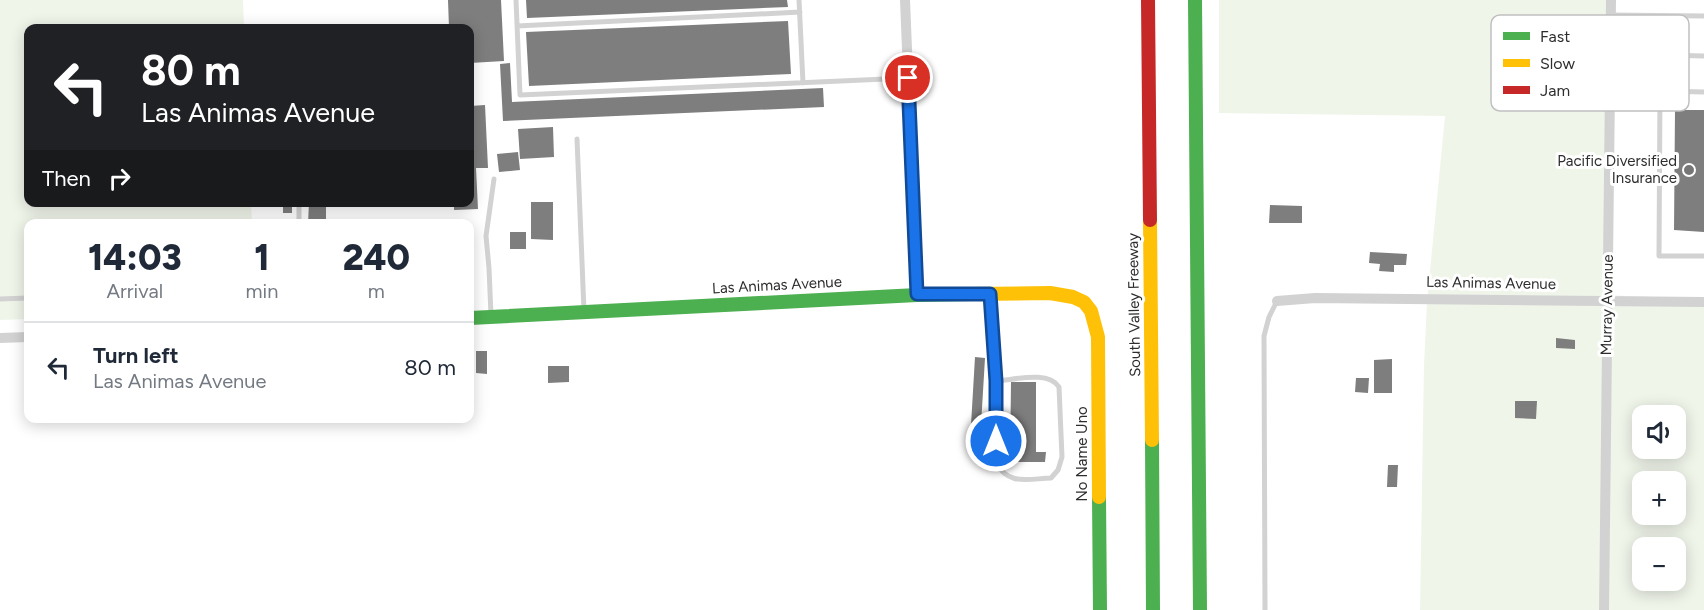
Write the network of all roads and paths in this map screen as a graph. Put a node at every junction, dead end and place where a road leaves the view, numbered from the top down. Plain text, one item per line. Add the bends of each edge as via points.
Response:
1 (516, 0) edge
2 (799, 0) edge
3 (905, 0) edge
4 (1148, 0) edge
5 (1196, 0) edge
6 (1611, 0) edge
7 (800, 12) junction
8 (1611, 15) edge
9 (1689, 16) edge
10 (1704, 16) edge
11 (517, 26) junction
12 (1689, 56) edge
13 (1704, 56) edge
14 (908, 78) junction
15 (803, 83) junction
16 (1689, 92) edge
17 (1704, 92) edge
18 (1610, 111) edge
19 (1660, 111) edge
20 (577, 139) dead end
21 (494, 179) dead end
22 (1704, 256) edge
23 (917, 294) junction
24 (990, 294) junction
25 (24, 298) edge
26 (0, 299) edge
27 (1277, 301) joint
28 (1084, 302) joint
29 (1608, 302) junction
30 (1704, 302) edge
31 (584, 312) junction
32 (491, 317) junction
33 (474, 318) edge
34 (24, 337) edge
35 (0, 338) edge
36 (996, 381) junction
37 (1100, 610) edge
38 (1153, 610) edge
39 (1200, 610) edge
40 (1265, 610) edge
41 (1604, 610) edge

1 - 11 lane
2 - 7 lane
3 - 14 street
4 - 38 main road, South Valley Freeway
5 - 39 main road
6 - 8 street, Murray Avenue
7 - 11 lane
7 - 15 lane
9 - 10 lane
11 - 15 lane via 520,95
12 - 13 lane
14 - 15 lane
14 - 23 street
16 - 17 lane
18 - 29 street, Murray Avenue
19 - 22 lane via 1659,256
20 - 31 lane
21 - 32 lane via 486,236
23 - 24 main road, Las Animas Avenue
23 - 31 main road, Las Animas Avenue
24 - 28 main road, Las Animas Avenue via 1050,293
24 - 36 lane
25 - 26 lane
27 - 29 street, Las Animas Avenue via 1314,298
27 - 40 lane via 1264,336
28 - 37 main road, No Name Uno via 1091,311 1098,337
29 - 30 street, Las Animas Avenue
29 - 41 street, Murray Avenue
31 - 32 main road, Las Animas Avenue
32 - 33 main road, Las Animas Avenue
34 - 35 street
36 - 36 lane via 995,462 1000,471 1012,479 1051,478 1062,457 1059,387 1044,377

